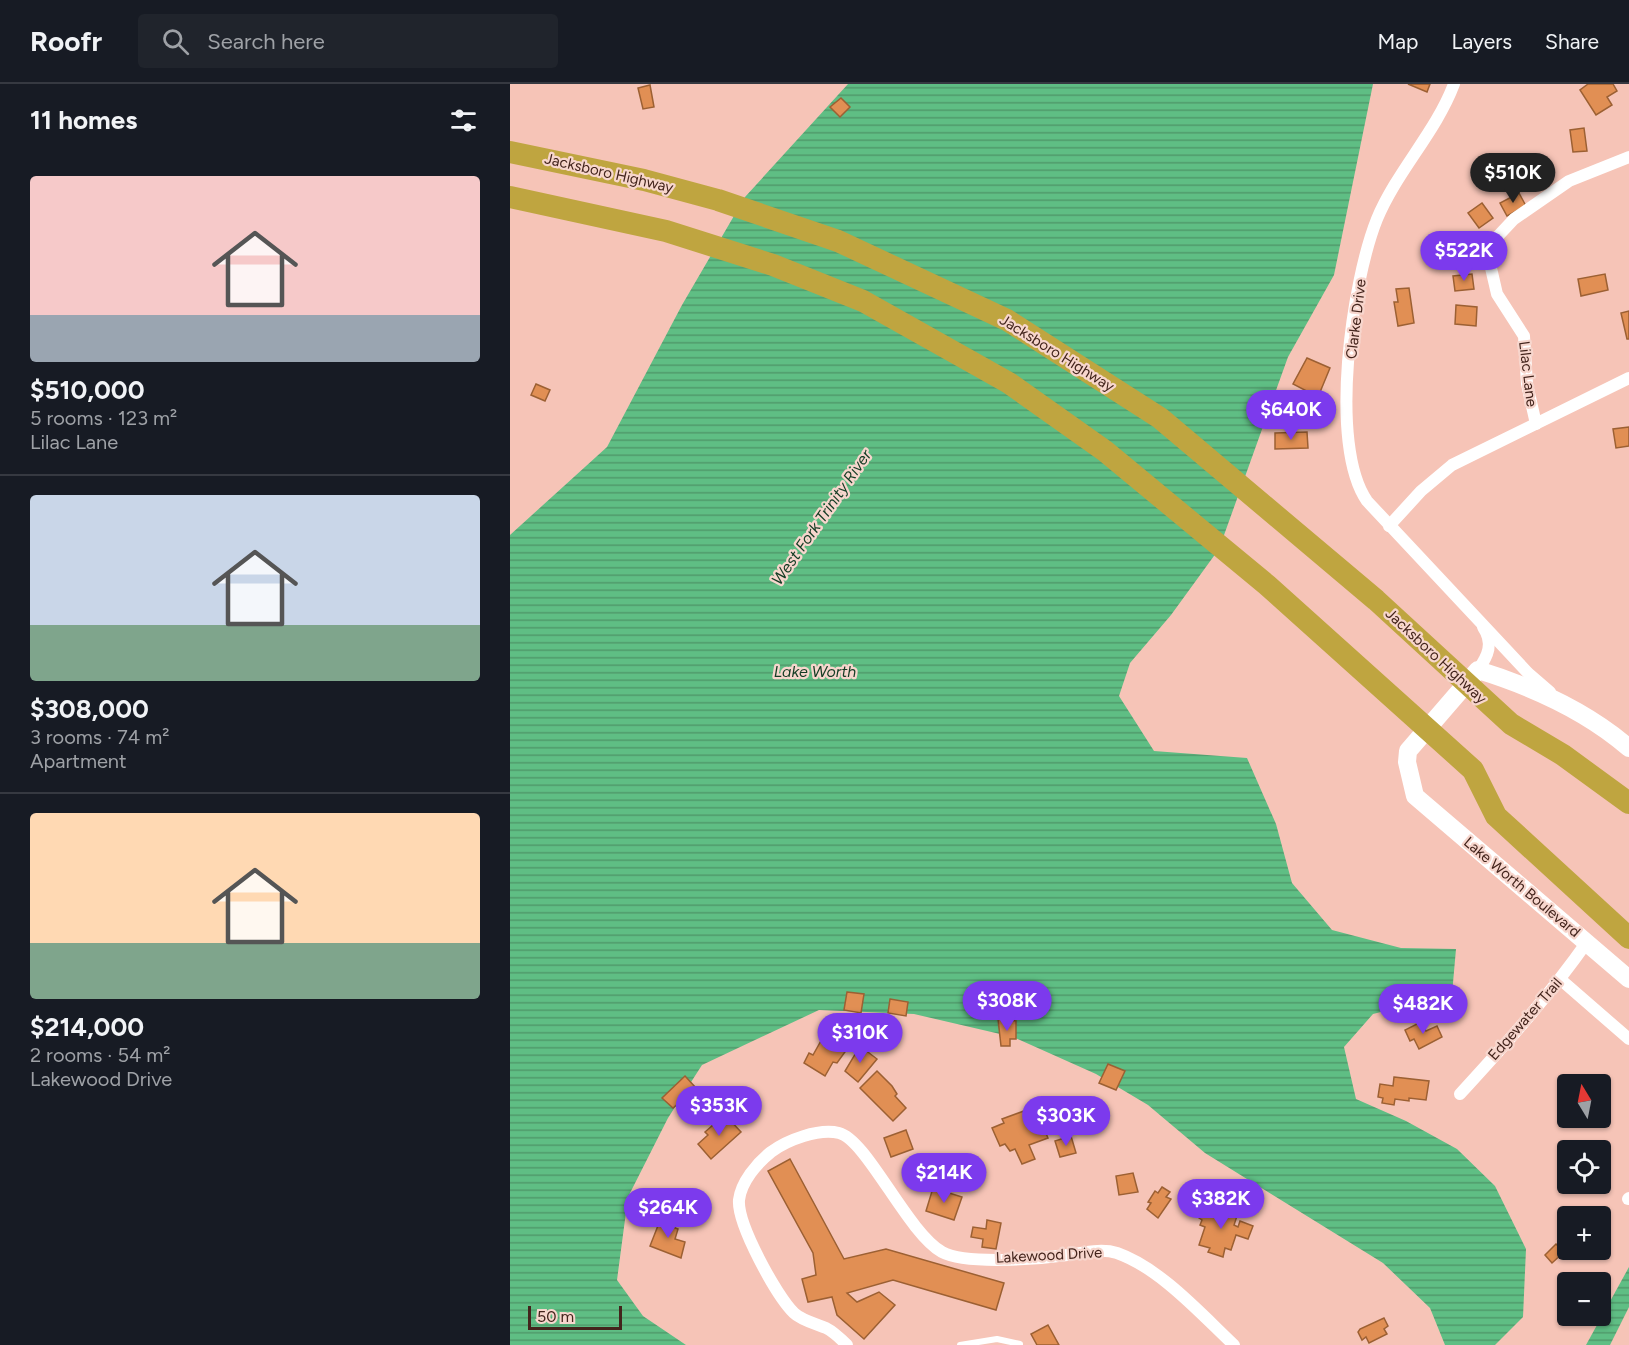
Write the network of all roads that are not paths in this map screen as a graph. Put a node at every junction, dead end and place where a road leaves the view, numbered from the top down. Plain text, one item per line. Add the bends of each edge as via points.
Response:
1 (1454, 84) edge
2 (510, 152) edge
3 (1629, 157) edge
4 (510, 197) edge
5 (1629, 378) edge
6 (1536, 424) junction
7 (1389, 526) junction
8 (1479, 622) junction
9 (1478, 670) junction
10 (1568, 706) junction
11 (1629, 748) edge
12 (1629, 803) edge
13 (1629, 938) edge
14 (1587, 942) junction
15 (1629, 979) edge
16 (1560, 980) junction
17 (1629, 1040) edge
18 (1460, 1094) dead end
19 (1020, 1344) edge
20 (847, 1345) edge
21 (960, 1345) edge
22 (1234, 1345) edge

1 - 7 street, Clarke Drive via 1377,220 1357,293 1347,431 1360,492
2 - 12 highway, Jacksboro Highway via 718,200 838,241 1007,320 1160,418 1376,600 1511,724 1563,755
3 - 6 street, Lilac Lane via 1569,181 1514,219 1493,248 1491,268 1497,294 1524,336 1527,384
4 - 13 highway via 666,231 773,265 863,301 1009,383 1105,451 1267,585 1473,770 1496,816
5 - 6 street
6 - 7 street via 1452,465
7 - 8 street, Clarke Drive
8 - 9 street via 1490,645
8 - 10 street, Clarke Drive via 1528,673
9 - 10 main road via 1522,684
9 - 14 main road, Lake Worth Boulevard via 1408,751 1415,796
10 - 11 main road
14 - 15 main road, Lake Worth Boulevard
14 - 16 street, Edgewater Trail
16 - 17 street
16 - 18 street, Edgewater Trail
19 - 21 lane via 998,1339
20 - 22 street, Lakewood Drive via 829,1330 795,1314 779,1295 762,1266 739,1208 742,1187 780,1145 819,1133 837,1132 853,1140 907,1216 942,1252 963,1258 1036,1259 1116,1253 1140,1265 1179,1294

